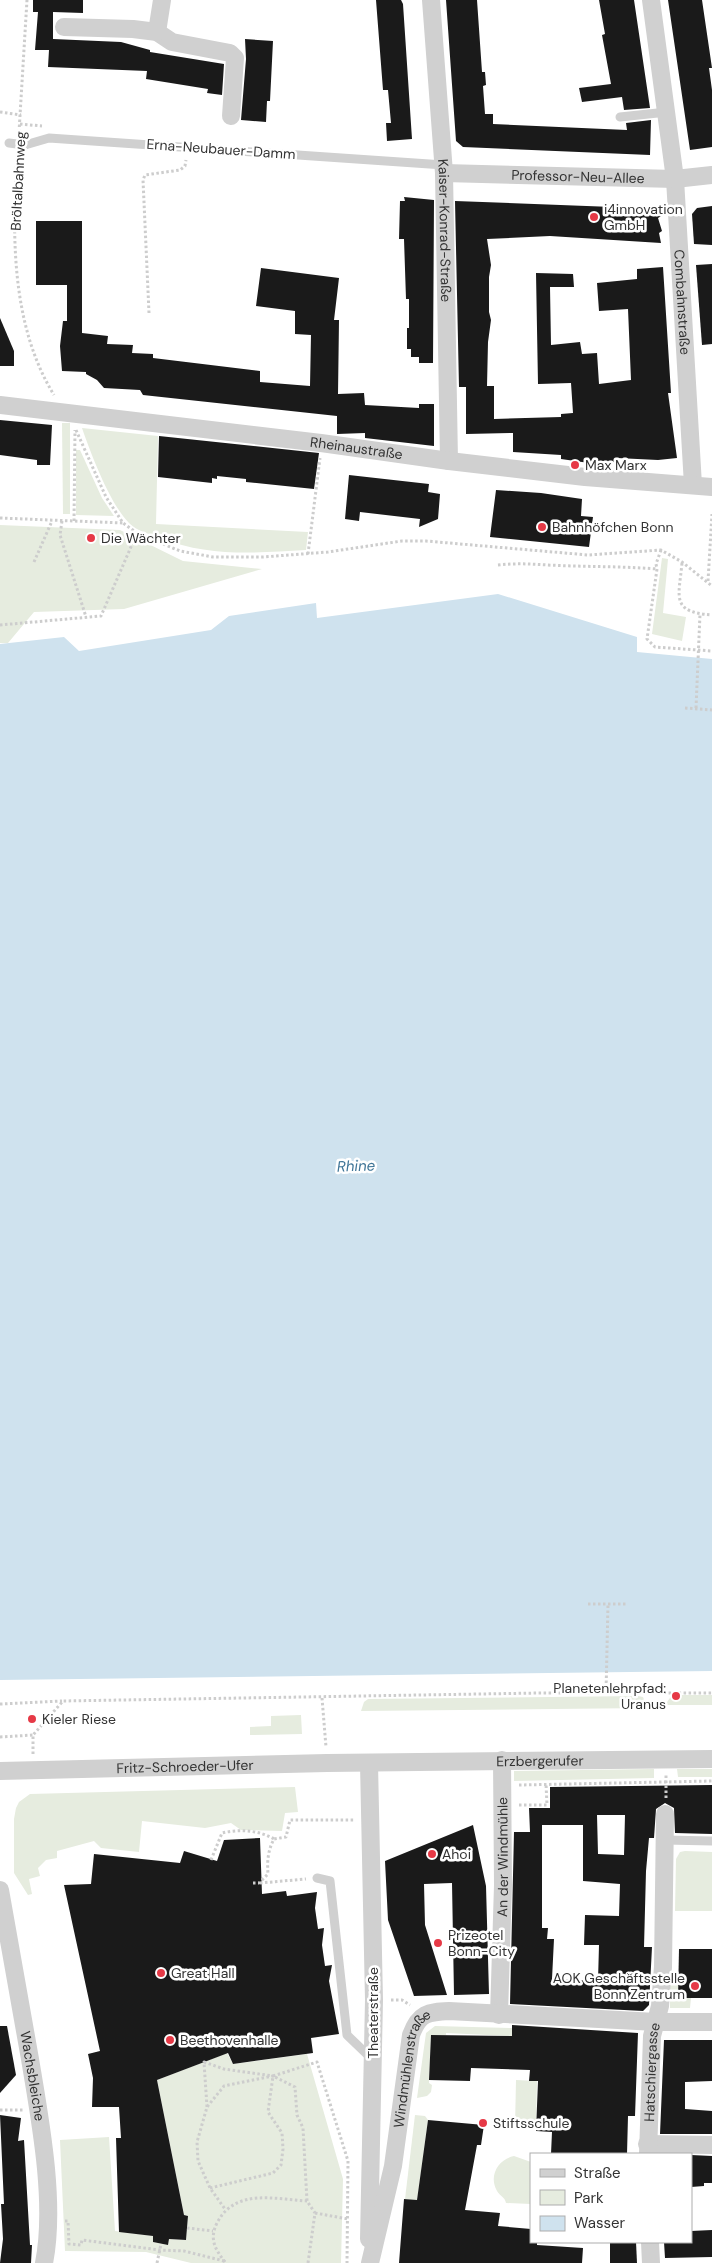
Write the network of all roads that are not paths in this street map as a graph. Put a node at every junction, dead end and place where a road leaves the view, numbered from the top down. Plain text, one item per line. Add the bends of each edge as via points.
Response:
1 (162, 0) edge
2 (431, 0) edge
3 (651, 0) edge
4 (64, 27) dead end
5 (157, 32) junction
6 (667, 112) junction
7 (231, 116) dead end
8 (620, 117) dead end
9 (4, 143) edge
10 (444, 169) junction
11 (712, 175) edge
12 (675, 179) junction
13 (0, 405) edge
14 (449, 461) junction
15 (693, 484) junction
16 (712, 487) edge
17 (712, 1759) edge
18 (502, 1760) junction
19 (369, 1762) junction
20 (0, 1770) edge
21 (665, 1814) dead end
22 (665, 1840) junction
23 (712, 1841) edge
24 (317, 1878) road end
25 (0, 1890) edge
26 (498, 2015) junction
27 (656, 2022) junction
28 (712, 2022) edge
29 (372, 2060) junction
30 (712, 2145) edge
31 (647, 2149) edge
32 (650, 2243) edge
33 (44, 2263) edge
34 (370, 2263) edge
35 (651, 2263) edge

1 - 5 street
2 - 10 street, Kaiser-Konrad-Straße
3 - 6 street, Combahnstraße
4 - 5 street
5 - 7 street via 172,42 230,53 236,58
6 - 8 lane
6 - 12 street, Combahnstraße
9 - 10 lane, Erna-Neubauer-Damm, bridge via 20,144 49,138
10 - 12 street, Professor-Neu-Allee
10 - 14 street, Kaiser-Konrad-Straße
11 - 12 street, Professor-Neu-Allee
12 - 15 street, Combahnstraße
13 - 14 street, Rheinaustraße
14 - 15 street, Rheinaustraße
15 - 16 street, Rheinaustraße
17 - 18 street, Erzbergerufer
18 - 19 street, Erzbergerufer
18 - 26 street, An der Windmühle
19 - 20 street, Fritz-Schroeder-Ufer
19 - 29 street, Theaterstraße via 374,2000
21 - 22 street, Hatschiergasse
22 - 23 lane
22 - 27 street, Hatschiergasse via 662,1976
24 - 29 lane via 330,1881 348,2035
25 - 33 street, Wachsbleiche via 39,2109 48,2221
26 - 27 street, Windmühlenstraße
26 - 34 street, Windmühlenstraße via 449,2011 431,2012 419,2018 415,2026 393,2166
27 - 28 street, Windmühlenstraße
27 - 31 street, Hatschiergasse via 652,2036
29 - 34 street, Theaterstraße
30 - 31 street
32 - 35 street

